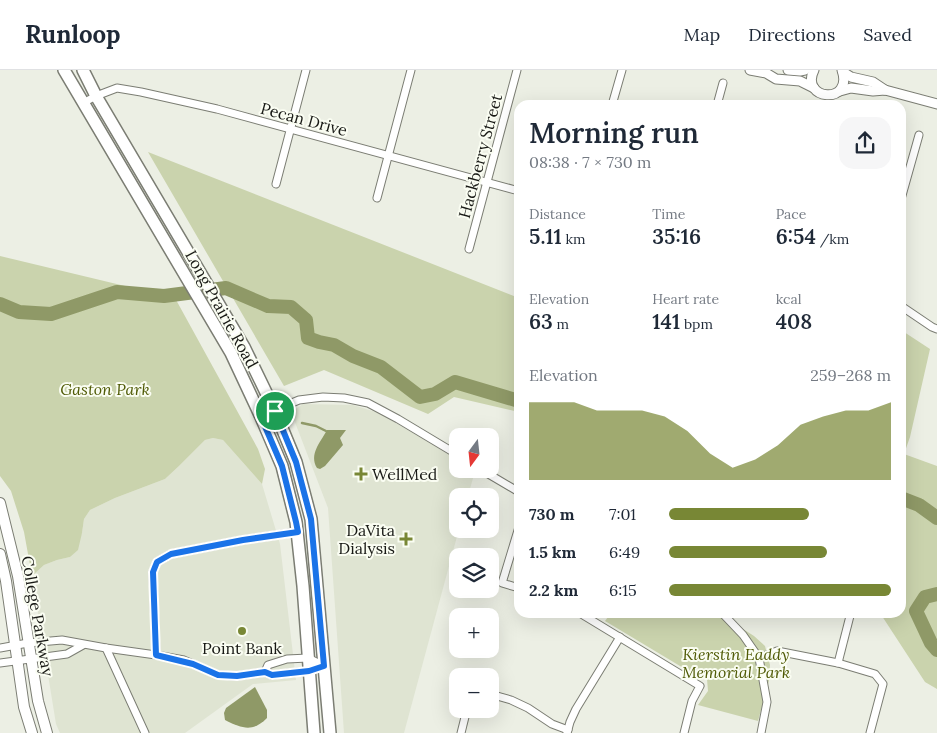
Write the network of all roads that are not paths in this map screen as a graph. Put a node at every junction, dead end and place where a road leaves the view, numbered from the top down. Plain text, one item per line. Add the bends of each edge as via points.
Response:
1 (64, 70) edge
2 (83, 70) edge
3 (306, 70) edge
4 (411, 70) edge
5 (516, 70) edge
6 (622, 70) edge
7 (750, 70) edge
8 (788, 70) edge
9 (806, 70) edge
10 (814, 70) edge
11 (770, 71) edge
12 (842, 71) edge
13 (723, 83) dead end
14 (814, 88) junction
15 (885, 90) junction
16 (840, 91) junction
17 (96, 96) junction
18 (613, 100) edge
19 (718, 100) edge
20 (83, 103) junction
21 (937, 104) edge
22 (291, 129) junction
23 (919, 135) dead end
24 (388, 155) junction
25 (906, 181) edge
26 (487, 183) junction
27 (276, 184) dead end
28 (514, 190) edge
29 (377, 198) dead end
30 (469, 248) dead end
31 (906, 309) edge
32 (937, 329) edge
33 (275, 411) junction
34 (261, 417) junction
35 (449, 450) edge
36 (495, 478) edge
37 (514, 489) edge
38 (0, 503) edge
39 (2, 516) edge
40 (298, 532) junction
41 (514, 543) edge
42 (0, 554) edge
43 (514, 587) edge
44 (588, 618) edge
45 (727, 618) edge
46 (849, 618) edge
47 (620, 637) junction
48 (28, 643) junction
49 (83, 644) junction
50 (15, 646) junction
51 (0, 648) edge
52 (106, 648) junction
53 (156, 655) junction
54 (308, 658) junction
55 (759, 658) junction
56 (31, 660) junction
57 (17, 661) junction
58 (0, 663) edge
59 (838, 663) junction
60 (324, 666) junction
61 (309, 671) junction
62 (265, 672) junction
63 (499, 697) edge
64 (465, 718) edge
65 (568, 731) edge
66 (32, 733) edge
67 (47, 733) edge
68 (146, 733) edge
69 (314, 733) edge
70 (330, 733) edge
71 (461, 733) edge
72 (684, 733) edge
73 (761, 733) edge
74 (870, 733) edge

1 - 20 main road, Long Prairie Road
2 - 17 main road, Long Prairie Road
3 - 22 street
4 - 24 street
5 - 26 street, Hackberry Street
6 - 18 street
7 - 11 street
8 - 9 street
10 - 14 street via 811,80
11 - 14 street via 776,79 800,81
12 - 15 street
12 - 16 street via 844,80
13 - 19 street
14 - 16 street via 826,96
15 - 16 street via 851,88
15 - 21 street
17 - 20 street, Pecan Drive
17 - 22 street, Pecan Drive via 117,88 133,90
17 - 33 main road, Long Prairie Road via 244,347
20 - 34 main road, Long Prairie Road via 231,353
22 - 24 street, Pecan Drive
22 - 27 street
23 - 25 street
24 - 26 street, Pecan Drive
24 - 29 street
26 - 28 street, Pecan Drive
26 - 30 street, Hackberry Street
31 - 32 street
33 - 34 street
33 - 35 street via 299,400 344,398 368,404
33 - 60 main road, Long Prairie Road via 296,462 311,519
34 - 40 main road, Long Prairie Road via 282,466
36 - 37 street
38 - 39 main road, College Parkway
39 - 48 main road, College Parkway via 18,576
40 - 53 street via 171,554 157,562 153,572
40 - 54 main road, Long Prairie Road
41 - 43 street via 502,583
42 - 50 main road, College Parkway
44 - 47 street
45 - 55 street
46 - 59 street
47 - 65 street via 576,709
47 - 72 street via 700,686
48 - 49 street via 62,640
48 - 50 street
48 - 56 main road, College Parkway
49 - 52 street
49 - 56 street via 67,654
50 - 51 street
50 - 57 main road, College Parkway
52 - 53 street
52 - 68 street
53 - 62 street via 193,664 218,675
54 - 60 street
54 - 61 main road, Long Prairie Road
54 - 62 street via 268,665
55 - 59 street via 777,651
55 - 73 street via 767,702
56 - 57 street
56 - 67 main road, College Parkway
57 - 58 street
57 - 66 main road, College Parkway via 24,707
59 - 74 street via 875,674 883,684
60 - 61 street
60 - 70 main road, Long Prairie Road
61 - 62 street via 272,675
61 - 69 main road, Long Prairie Road
63 - 65 street via 520,704
64 - 71 street

